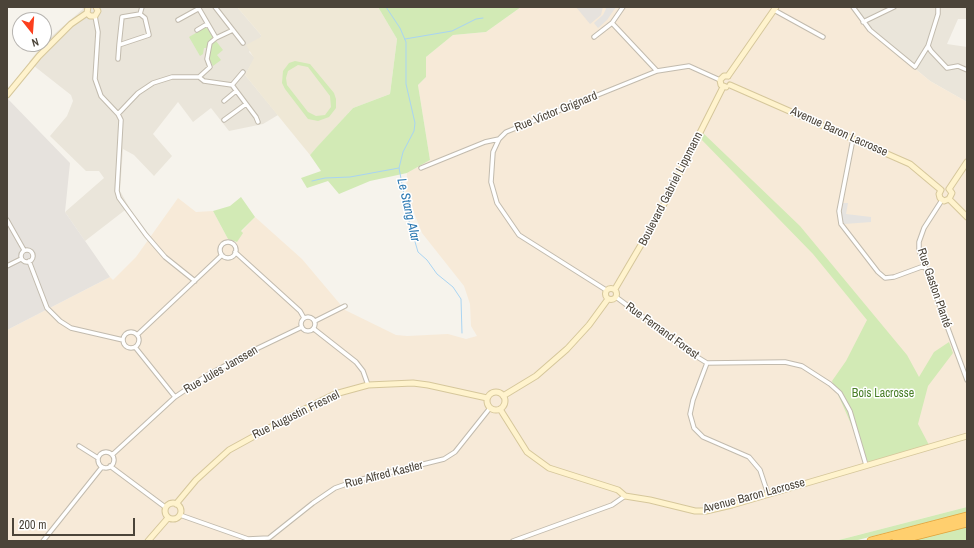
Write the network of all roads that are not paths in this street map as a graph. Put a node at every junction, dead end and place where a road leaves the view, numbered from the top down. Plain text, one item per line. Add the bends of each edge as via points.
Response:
1 (96, 7) edge
2 (142, 7) edge
3 (215, 7) edge
4 (623, 7) edge
5 (853, 7) edge
6 (894, 7) edge
7 (938, 7) edge
8 (198, 8) edge
9 (88, 9) edge
10 (775, 9) edge
11 (140, 14) junction
12 (95, 16) junction
13 (178, 20) dead end
14 (863, 22) junction
15 (612, 23) junction
16 (207, 24) junction
17 (198, 30) dead end
18 (233, 30) junction
19 (594, 37) dead end
20 (823, 37) dead end
21 (216, 38) junction
22 (243, 43) dead end
23 (119, 45) junction
24 (928, 46) junction
25 (118, 59) dead end
26 (967, 70) edge
27 (243, 72) dead end
28 (656, 72) junction
29 (728, 76) junction
30 (199, 77) junction
31 (720, 80) junction
32 (232, 85) junction
33 (730, 85) junction
34 (724, 87) junction
35 (236, 91) junction
36 (7, 95) edge
37 (224, 101) dead end
38 (246, 104) junction
39 (118, 114) junction
40 (224, 120) dead end
41 (258, 122) dead end
42 (854, 138) junction
43 (499, 139) junction
44 (967, 162) edge
45 (421, 168) dead end
46 (948, 189) junction
47 (941, 190) junction
48 (942, 200) junction
49 (949, 200) junction
50 (967, 217) edge
51 (7, 220) edge
52 (24, 250) junction
53 (235, 252) junction
54 (222, 255) junction
55 (21, 259) junction
56 (29, 261) junction
57 (7, 266) edge
58 (924, 266) junction
59 (195, 281) junction
60 (615, 289) junction
61 (606, 290) junction
62 (616, 297) junction
63 (608, 299) junction
64 (345, 306) dead end
65 (304, 318) junction
66 (315, 321) junction
67 (302, 327) junction
68 (314, 329) junction
69 (137, 335) junction
70 (123, 340) junction
71 (135, 347) junction
72 (707, 363) junction
73 (967, 380) edge
74 (368, 385) junction
75 (503, 396) junction
76 (175, 397) junction
77 (487, 398) junction
78 (490, 408) junction
79 (500, 409) junction
80 (967, 436) edge
81 (79, 446) dead end
82 (112, 455) junction
83 (98, 458) junction
84 (866, 465) junction
85 (110, 466) junction
86 (102, 467) junction
87 (768, 494) junction
88 (625, 496) junction
89 (176, 504) junction
90 (165, 507) junction
91 (180, 515) junction
92 (967, 516) edge
93 (168, 518) junction
94 (967, 523) edge
95 (43, 541) edge
96 (148, 541) edge
97 (513, 541) edge
98 (871, 541) edge
99 (896, 541) edge

1 - 12 street via 98,12
2 - 11 street
3 - 18 street
4 - 15 street
5 - 14 street
6 - 14 street
7 - 24 street
8 - 13 street
8 - 16 street
9 - 12 street via 90,16
9 - 36 street via 39,56
10 - 20 street
10 - 29 street
11 - 23 street via 122,17
11 - 23 street via 145,18 149,35
12 - 39 street via 98,32 95,79 101,96
14 - 24 street via 915,67
15 - 19 street
15 - 28 street
16 - 17 street
16 - 21 street
18 - 21 street
18 - 22 street
21 - 30 street via 210,44 207,60 210,67
23 - 25 street
24 - 26 street via 947,68 958,66
27 - 32 street
28 - 31 street, Rue Victor Grignard via 689,66
28 - 43 street, Rue Victor Grignard via 506,132
29 - 31 street
29 - 33 street via 731,80
30 - 32 street via 204,81
30 - 39 street via 172,77 153,83 138,93
31 - 34 street
32 - 35 street
33 - 34 street
33 - 42 street, Avenue Baron Lacrosse
34 - 60 street, Boulevard Gabriel Lippmann via 651,228
35 - 37 street
35 - 38 street
38 - 40 street
38 - 41 street
39 - 59 street via 121,126 117,191 121,202 165,257
42 - 47 street, Avenue Baron Lacrosse via 910,164
42 - 58 street via 839,211 841,224 885,278 894,278
43 - 45 street, Rue Victor Grignard via 485,142
43 - 61 street via 494,152 491,182 497,203 520,235
44 - 46 street
46 - 47 street
46 - 49 street via 952,195
47 - 48 street via 939,194
48 - 49 street
48 - 58 street, Rue Gaston Planté via 920,236 919,250
49 - 50 street
51 - 52 street
52 - 55 street
52 - 56 street via 30,250 32,253 33,257
53 - 54 street via 230,257
53 - 54 street via 233,244 225,242 220,248
53 - 65 street via 300,311
54 - 59 street
55 - 56 street
55 - 57 street
56 - 70 street via 47,308 60,321 71,328
58 - 73 street, Rue Gaston Planté
59 - 69 street
60 - 61 street
60 - 62 street
61 - 63 street
62 - 63 street
62 - 72 street, Rue Fernand Forest
63 - 75 street via 567,349 536,376
64 - 66 street
65 - 66 street via 309,317
65 - 67 street
66 - 68 street
67 - 68 street via 306,331
67 - 76 street, Rue Jules Janssen via 213,372
68 - 74 street via 356,362 363,371
69 - 70 street via 128,332
69 - 71 street via 139,341
70 - 71 street via 127,347
71 - 76 street
72 - 84 street, Rue Fernand Forest via 785,362 802,366 815,374 830,384 846,402
72 - 87 street via 690,414 694,428 704,438 749,457 760,470
74 - 77 street, Rue Augustin Fresnel via 428,385
74 - 89 street, Rue Augustin Fresnel via 322,399 240,443 206,470
75 - 77 street via 496,392
75 - 79 street via 504,403
76 - 82 street, Rue Jules Janssen
77 - 78 street
78 - 79 street
78 - 91 street, Rue Alfred Kastler via 455,452 444,459 335,488 269,538 248,539
79 - 88 street, Avenue Baron Lacrosse via 520,442 536,460 549,468 618,490
80 - 84 street, Avenue Baron Lacrosse
81 - 83 street
82 - 83 street via 104,452
82 - 85 street via 113,462
83 - 86 street
84 - 87 street, Avenue Baron Lacrosse
85 - 86 street
85 - 90 street
86 - 95 street
87 - 88 street, Avenue Baron Lacrosse via 717,508 694,511
88 - 97 street via 612,505
89 - 90 street via 170,503
89 - 91 street via 181,510
90 - 93 street
91 - 93 street via 174,519
92 - 98 highway
93 - 96 street
94 - 99 highway

